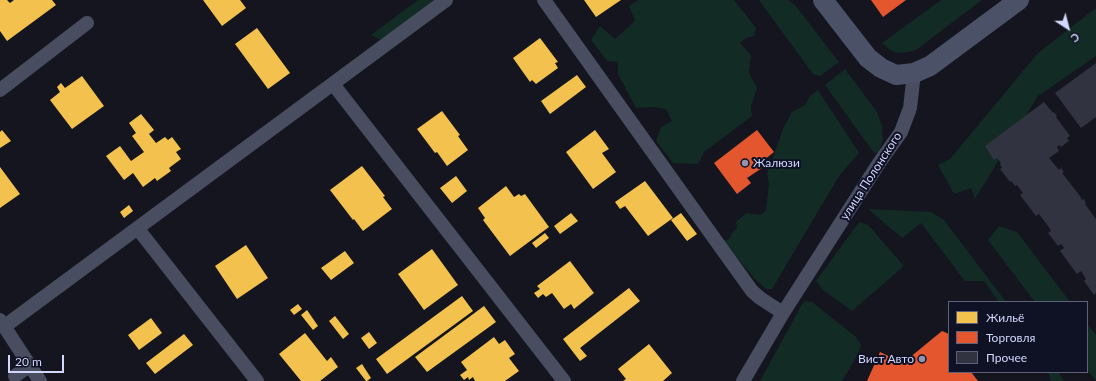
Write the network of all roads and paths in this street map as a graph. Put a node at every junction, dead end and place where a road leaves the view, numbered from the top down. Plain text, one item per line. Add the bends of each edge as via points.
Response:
1 (446, 0) edge
2 (544, 0) edge
3 (823, 0) edge
4 (1018, 0) edge
5 (87, 23) dead end
6 (914, 73) junction
7 (333, 84) junction
8 (0, 90) edge
9 (138, 229) junction
10 (783, 313) junction
11 (3, 323) edge
12 (30, 365) junction
13 (15, 376) dead end
14 (40, 381) edge
15 (257, 381) edge
16 (564, 381) edge
17 (743, 381) edge

1 - 7 street
2 - 10 street via 752,291
3 - 6 main road via 868,58 896,75
4 - 6 main road via 930,66
5 - 8 street
6 - 10 street, улица Полонского via 910,108 901,132
7 - 9 street
7 - 16 street
9 - 11 street
9 - 15 street
10 - 17 street, улица Полонского
11 - 12 street
12 - 13 street
12 - 14 street

